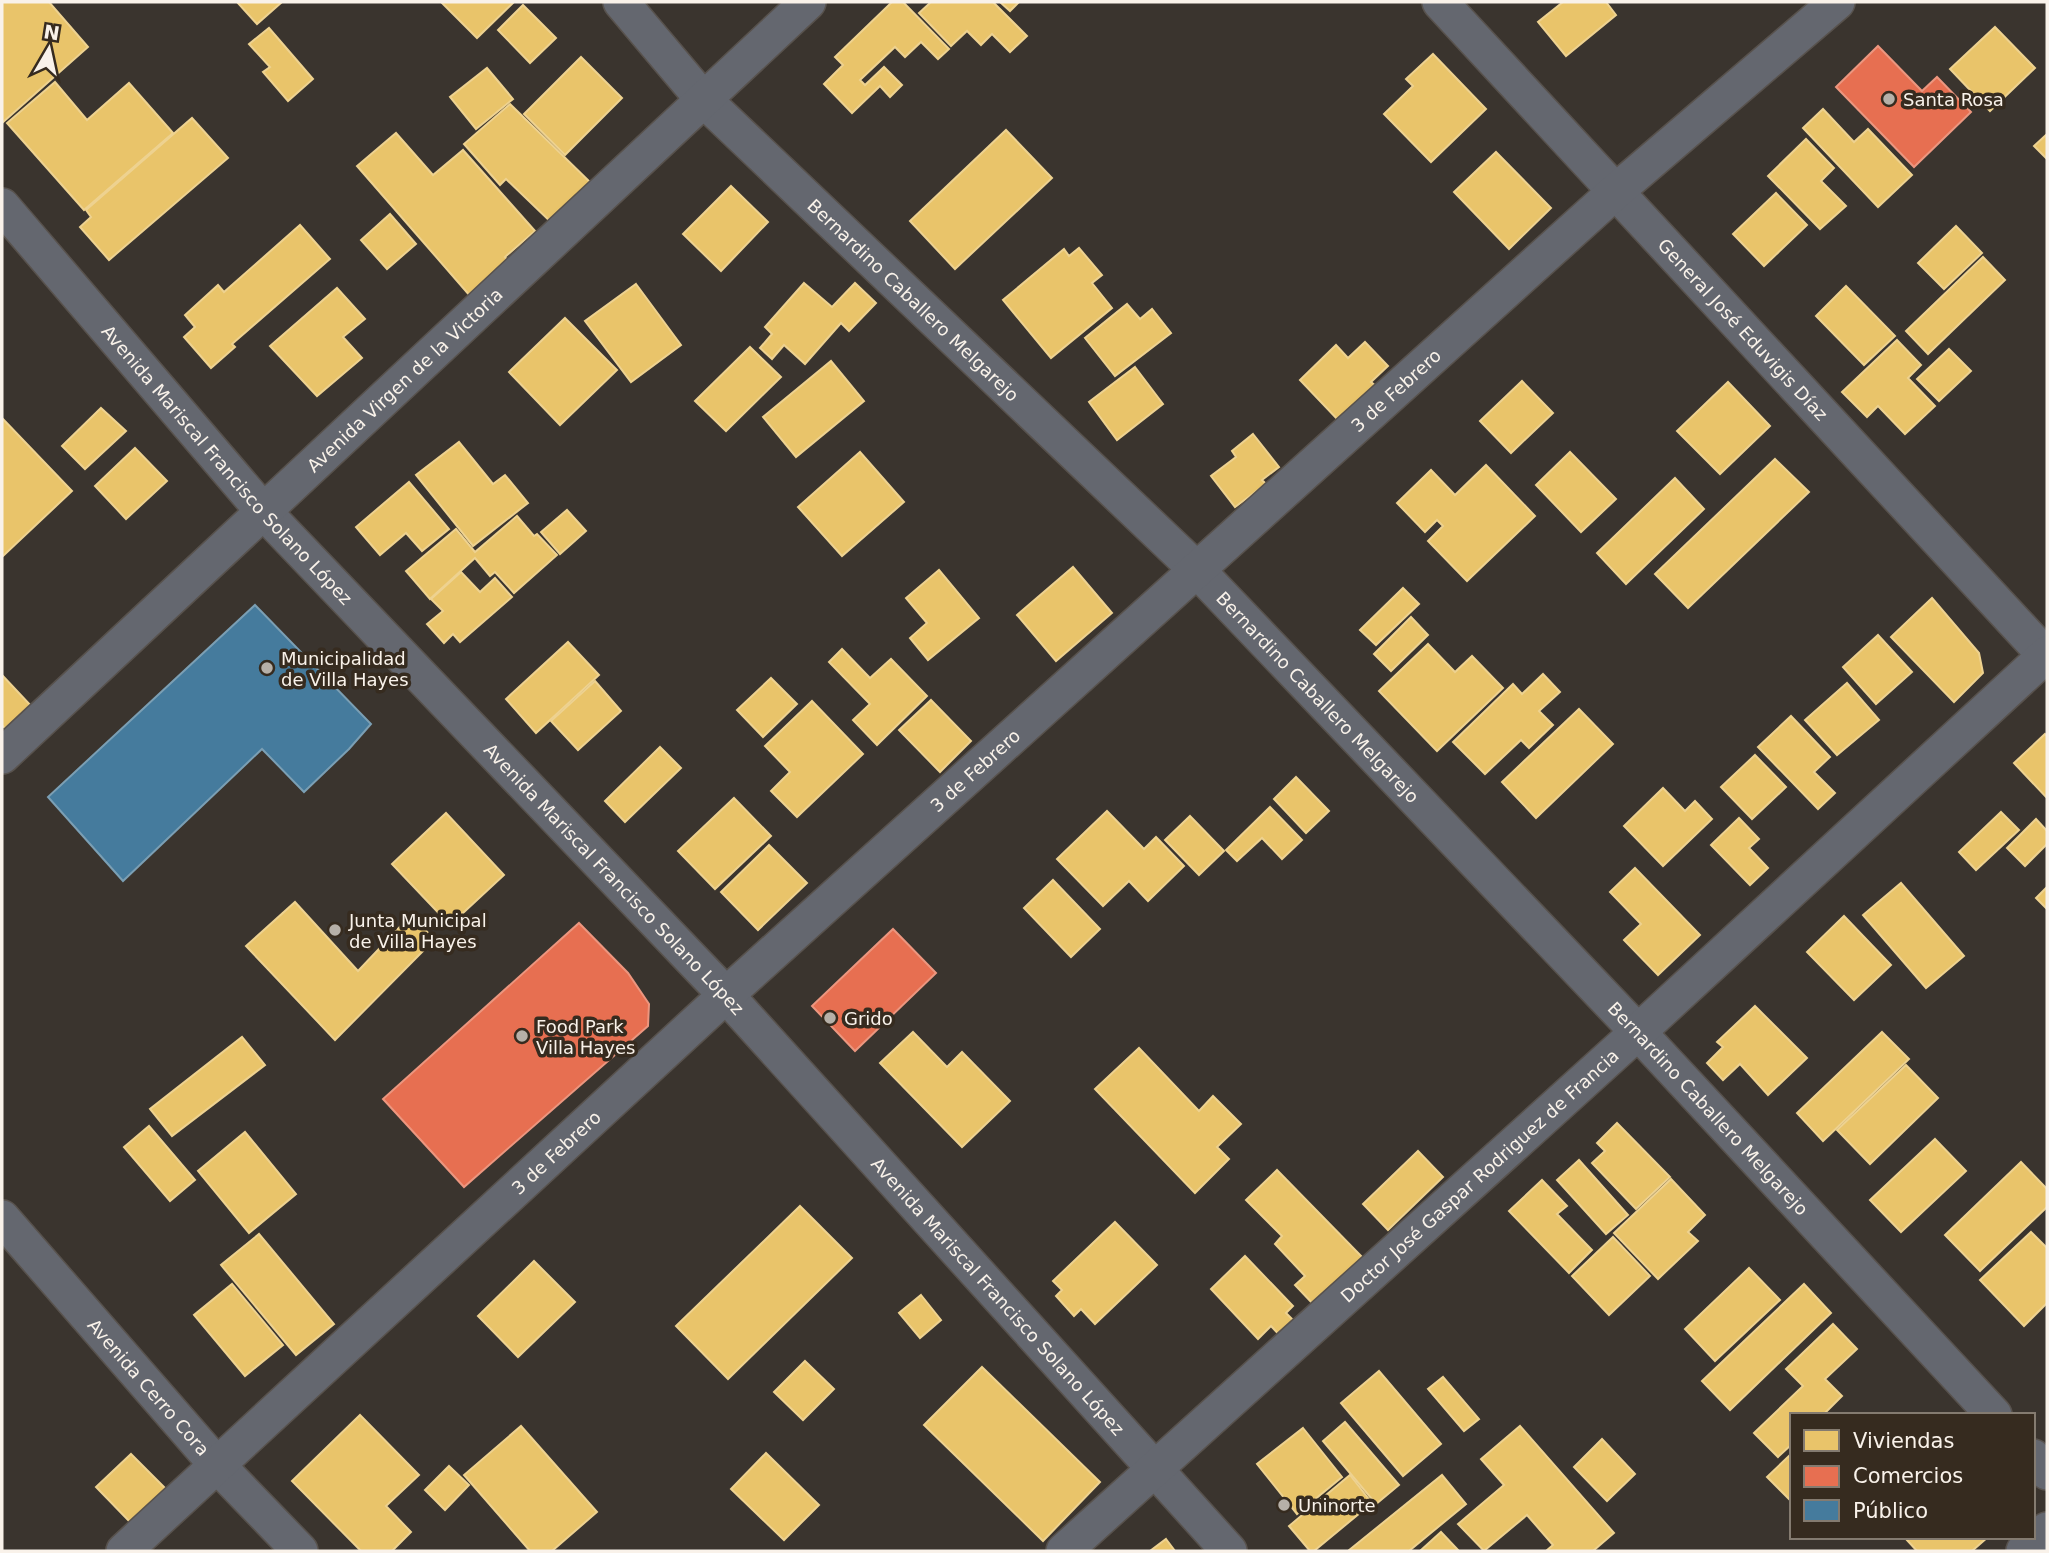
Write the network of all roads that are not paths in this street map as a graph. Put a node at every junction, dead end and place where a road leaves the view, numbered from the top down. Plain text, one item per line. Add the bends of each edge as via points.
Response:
1 (621, 2) edge
2 (808, 2) edge
3 (1440, 2) edge
4 (1837, 2) edge
5 (702, 98) junction
6 (1615, 192) junction
7 (2, 206) edge
8 (263, 511) junction
9 (1197, 570) junction
10 (2047, 655) edge
11 (2, 756) edge
12 (726, 995) junction
13 (1638, 1032) junction
14 (2, 1218) edge
15 (1992, 1413) edge
16 (2035, 1459) edge
17 (217, 1465) junction
18 (1155, 1468) junction
19 (2047, 1472) edge
20 (2047, 1530) edge
21 (124, 1551) edge
22 (300, 1551) edge
23 (1064, 1551) edge
24 (1229, 1551) edge
25 (2024, 1551) edge

1 - 5 street, Bernardino Caballero Melgarejo
2 - 5 street, Avenida Virgen de la Victoria
3 - 6 street, General José Eduvigis Díaz
4 - 6 street, 3 de Febrero
5 - 8 street, Avenida Virgen de la Victoria
5 - 9 street, Bernardino Caballero Melgarejo
6 - 9 street, 3 de Febrero
6 - 10 street, General José Eduvigis Díaz
7 - 8 street, Avenida Mariscal Francisco Solano López
8 - 11 street, Avenida Virgen de la Victoria
8 - 12 street, Avenida Mariscal Francisco Solano López
9 - 12 street, 3 de Febrero
9 - 13 street, Bernardino Caballero Melgarejo
10 - 13 street, Doctor José Gaspar Rodriguez de Francia
12 - 17 street, 3 de Febrero
12 - 18 street, Avenida Mariscal Francisco Solano López
13 - 15 street, Bernardino Caballero Melgarejo
13 - 18 street, Doctor José Gaspar Rodriguez de Francia
14 - 17 street, Avenida Cerro Cora
16 - 19 street
17 - 21 street, 3 de Febrero
17 - 22 street, Avenida Cerro Cora
18 - 23 street, Doctor José Gaspar Rodriguez de Francia
18 - 24 street, Avenida Mariscal Francisco Solano López
20 - 25 street

